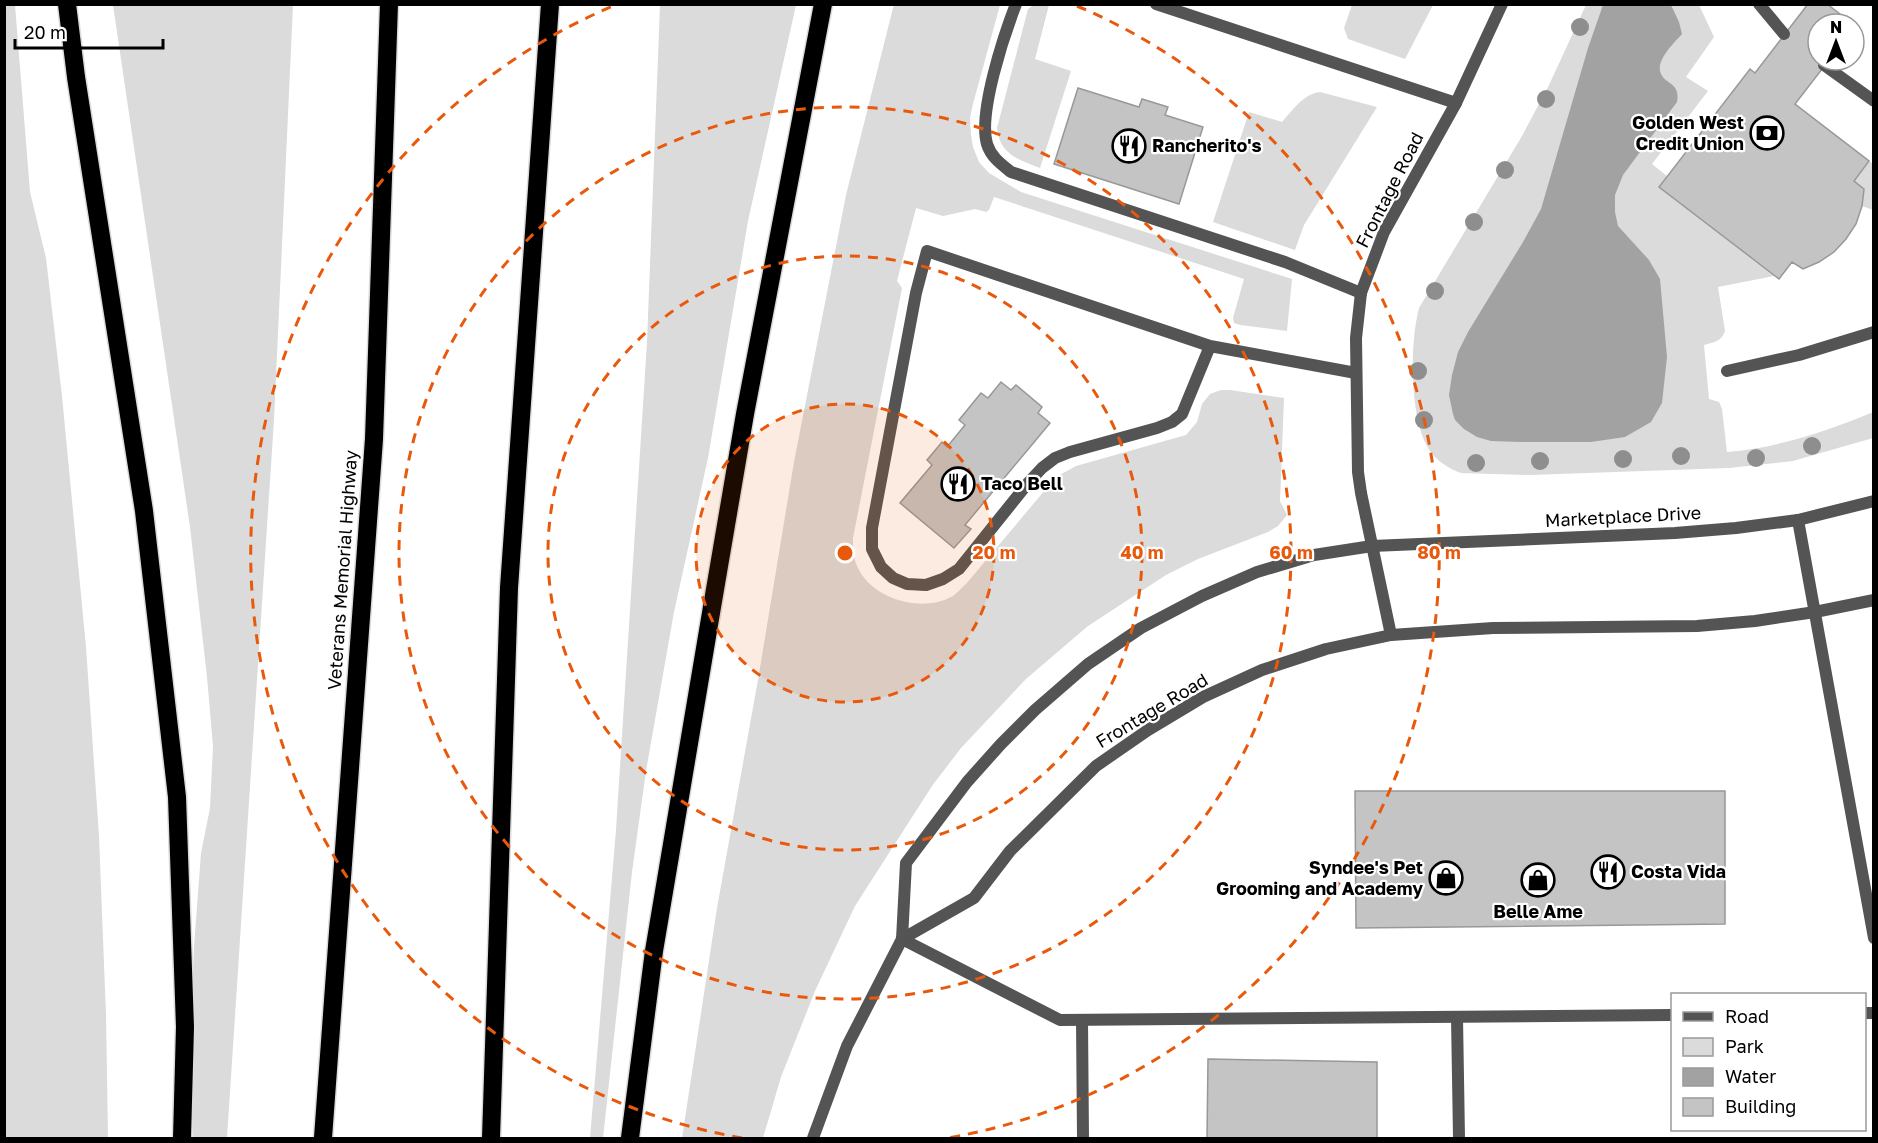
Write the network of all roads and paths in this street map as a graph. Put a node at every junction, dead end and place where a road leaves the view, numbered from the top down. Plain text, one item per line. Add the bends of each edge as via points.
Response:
1 (67, 4) edge
2 (389, 4) edge
3 (550, 4) edge
4 (823, 4) edge
5 (1016, 4) edge
6 (1156, 4) edge
7 (1502, 4) edge
8 (1759, 4) edge
9 (1784, 34) dead end
10 (1834, 72) edge
11 (1874, 101) edge
12 (1456, 103) junction
13 (1361, 293) junction
14 (1874, 332) edge
15 (1210, 346) junction
16 (1727, 371) dead end
17 (1356, 373) junction
18 (1874, 501) edge
19 (1798, 520) junction
20 (1372, 546) junction
21 (1874, 600) edge
22 (1815, 612) junction
23 (1391, 635) junction
24 (1874, 938) edge
25 (902, 939) junction
26 (1671, 1015) edge
27 (1457, 1017) junction
28 (1082, 1020) junction
29 (182, 1138) edge
30 (323, 1138) edge
31 (491, 1138) edge
32 (630, 1138) edge
33 (813, 1138) edge
34 (1083, 1138) edge
35 (1459, 1138) edge

1 - 29 highway via 144,511 177,797 185,1027
2 - 30 highway, Veterans Memorial Highway via 374,439
3 - 31 highway via 509,588
4 - 32 highway via 711,607 654,951
5 - 13 street via 994,76 984,127 994,159 1011,172 1285,262
6 - 12 street
7 - 12 street, Frontage Road
8 - 9 street
10 - 11 street
12 - 13 street, Frontage Road via 1384,232
13 - 17 street, Frontage Road
14 - 16 street
15 - 15 street via 927,251 872,528 872,549 880,567 907,584 926,585 959,569 1028,483 1055,458 1157,428 1182,414
15 - 17 street
17 - 20 street, Frontage Road via 1358,472
18 - 19 street, Marketplace Drive
19 - 20 street, Marketplace Drive via 1675,533
19 - 22 street
20 - 23 street, Frontage Road
20 - 25 street via 1314,555 1257,572 1141,628 1088,664 1001,744 906,863
21 - 22 street
22 - 23 street via 1697,626 1493,628
22 - 24 street
23 - 25 street, Frontage Road via 1326,649 1262,670 1203,697 1148,730 1096,766 1052,808 1010,851 974,898
25 - 28 street via 1059,1020
25 - 33 street via 847,1046
26 - 27 street
27 - 28 street
27 - 35 street
28 - 34 street

